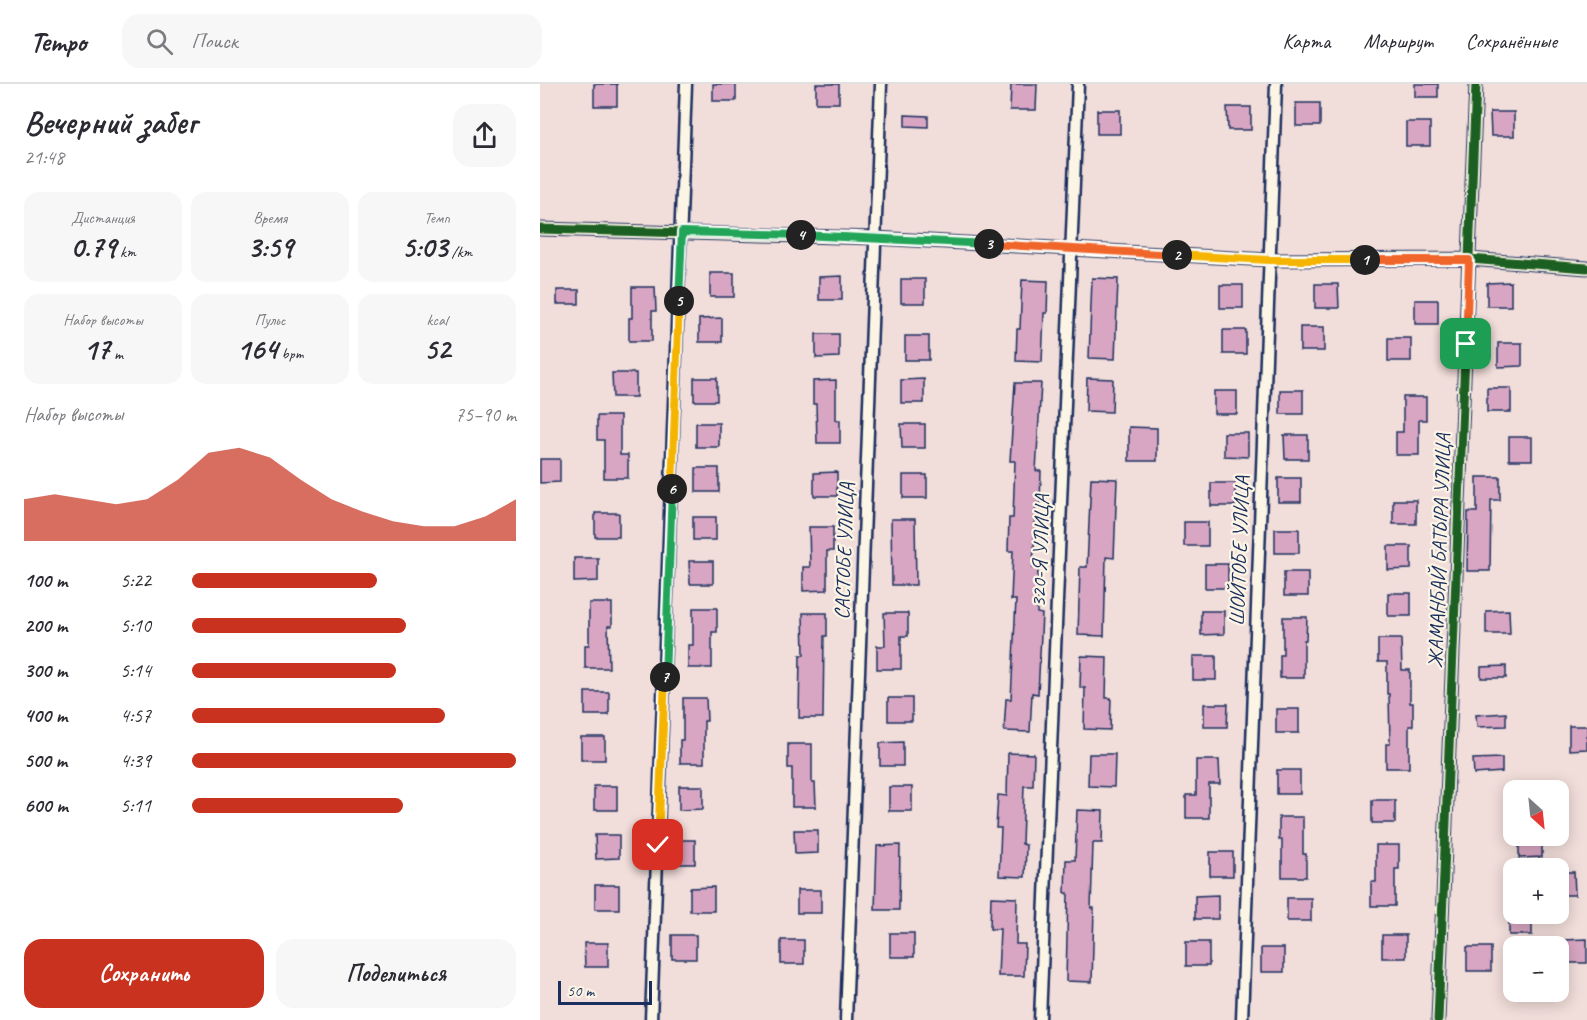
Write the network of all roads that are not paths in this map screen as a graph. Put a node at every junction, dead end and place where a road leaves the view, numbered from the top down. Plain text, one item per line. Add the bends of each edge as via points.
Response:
1 (686, 84) edge
2 (881, 84) edge
3 (1078, 84) edge
4 (1276, 84) edge
5 (1476, 84) edge
6 (540, 230) edge
7 (682, 232) junction
8 (875, 238) junction
9 (1072, 249) junction
10 (1269, 260) junction
11 (1469, 260) junction
12 (1587, 268) edge
13 (651, 1020) edge
14 (846, 1020) edge
15 (1040, 1020) edge
16 (1242, 1020) edge
17 (1438, 1020) edge

1 - 7 street
2 - 8 street, САСТОБЕ УЛИЦА
3 - 9 street, 320-Я УЛИЦА
4 - 10 street, ШОЙТОБЕ УЛИЦА
5 - 11 street, ЖАМАНБАЙ БАТЫРА УЛИЦА
6 - 7 street
7 - 8 street
7 - 13 street
8 - 9 street
8 - 14 street, САСТОБЕ УЛИЦА
9 - 10 street
9 - 15 street, 320-Я УЛИЦА
10 - 11 street
10 - 16 street, ШОЙТОБЕ УЛИЦА
11 - 12 street
11 - 17 street, ЖАМАНБАЙ БАТЫРА УЛИЦА

